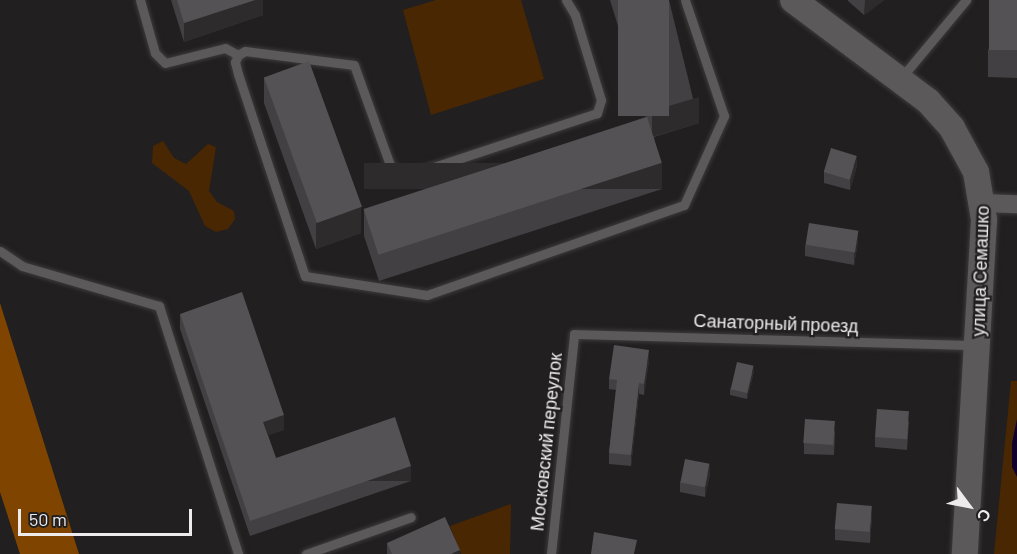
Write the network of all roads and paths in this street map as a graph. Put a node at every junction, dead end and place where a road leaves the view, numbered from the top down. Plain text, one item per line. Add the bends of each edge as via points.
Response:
1 (140, 0) edge
2 (566, 0) edge
3 (685, 0) edge
4 (793, 0) edge
5 (966, 0) edge
6 (238, 55) junction
7 (901, 78) junction
8 (983, 203) junction
9 (1017, 204) edge
10 (0, 251) edge
11 (574, 334) joint
12 (978, 345) junction
13 (411, 517) dead end
14 (238, 554) edge
15 (306, 554) edge
16 (551, 554) edge
17 (965, 554) edge

1 - 6 lane via 155,53 165,63 225,48
2 - 6 lane via 575,15 601,100 597,113 410,175 400,174 390,165 354,65 245,51
3 - 6 lane via 724,116 686,202 427,295 314,280 303,274 238,74
4 - 7 main road, улица Семашко
5 - 7 lane
7 - 8 main road, улица Семашко via 952,128 972,164
8 - 9 street
8 - 12 main road, улица Семашко
10 - 14 lane via 22,266 159,306
11 - 12 lane, Санаторный проезд
11 - 16 lane, Московский переулок
12 - 17 main road, улица Семашко
13 - 15 lane

